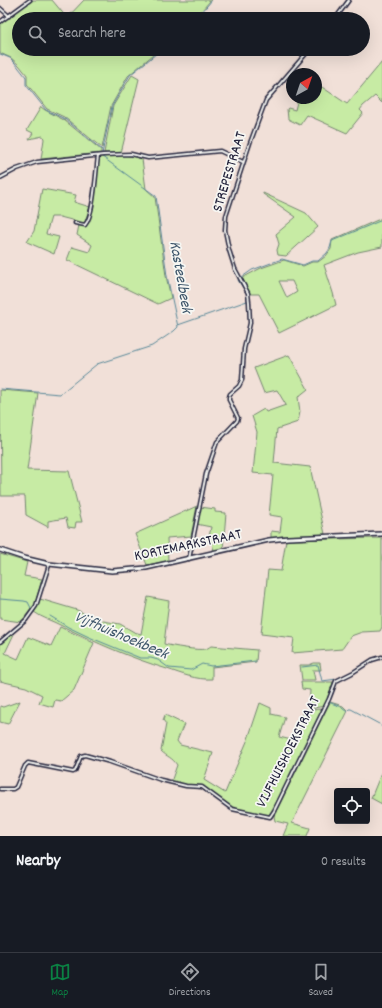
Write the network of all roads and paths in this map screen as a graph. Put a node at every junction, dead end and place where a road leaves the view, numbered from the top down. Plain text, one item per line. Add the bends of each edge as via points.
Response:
1 (30, 0) edge
2 (349, 0) edge
3 (0, 8) edge
4 (14, 12) edge
5 (340, 12) edge
6 (12, 13) edge
7 (8, 16) junction
8 (0, 22) edge
9 (304, 56) edge
10 (98, 156) junction
11 (244, 162) junction
12 (0, 178) edge
13 (75, 223) dead end
14 (382, 534) edge
15 (0, 550) edge
16 (189, 559) junction
17 (49, 564) junction
18 (0, 642) edge
19 (382, 657) edge
20 (0, 789) edge

1 - 4 street
2 - 5 street
3 - 7 street
6 - 7 street
7 - 8 street
9 - 11 street, STREPESTRAAT via 266,100
10 - 11 street via 131,154 148,158 220,151
10 - 12 street via 31,164
10 - 13 street via 88,220 84,225
11 - 16 street, STREPESTRAAT via 226,216 225,230 233,263 248,293 249,302 250,323 244,348 242,380 229,397 238,418 217,442 206,474
14 - 16 street, KORTEMARKSTRAAT via 271,540
15 - 17 street, KORTEMARKSTRAAT
16 - 17 street, KORTEMARKSTRAAT via 146,568 112,571
17 - 18 street via 36,606 26,620
19 - 20 street, VIJFHUISHOEKSTRAAT via 336,681 270,817 232,809 202,787 162,780 85,755 73,772 28,763 16,788

